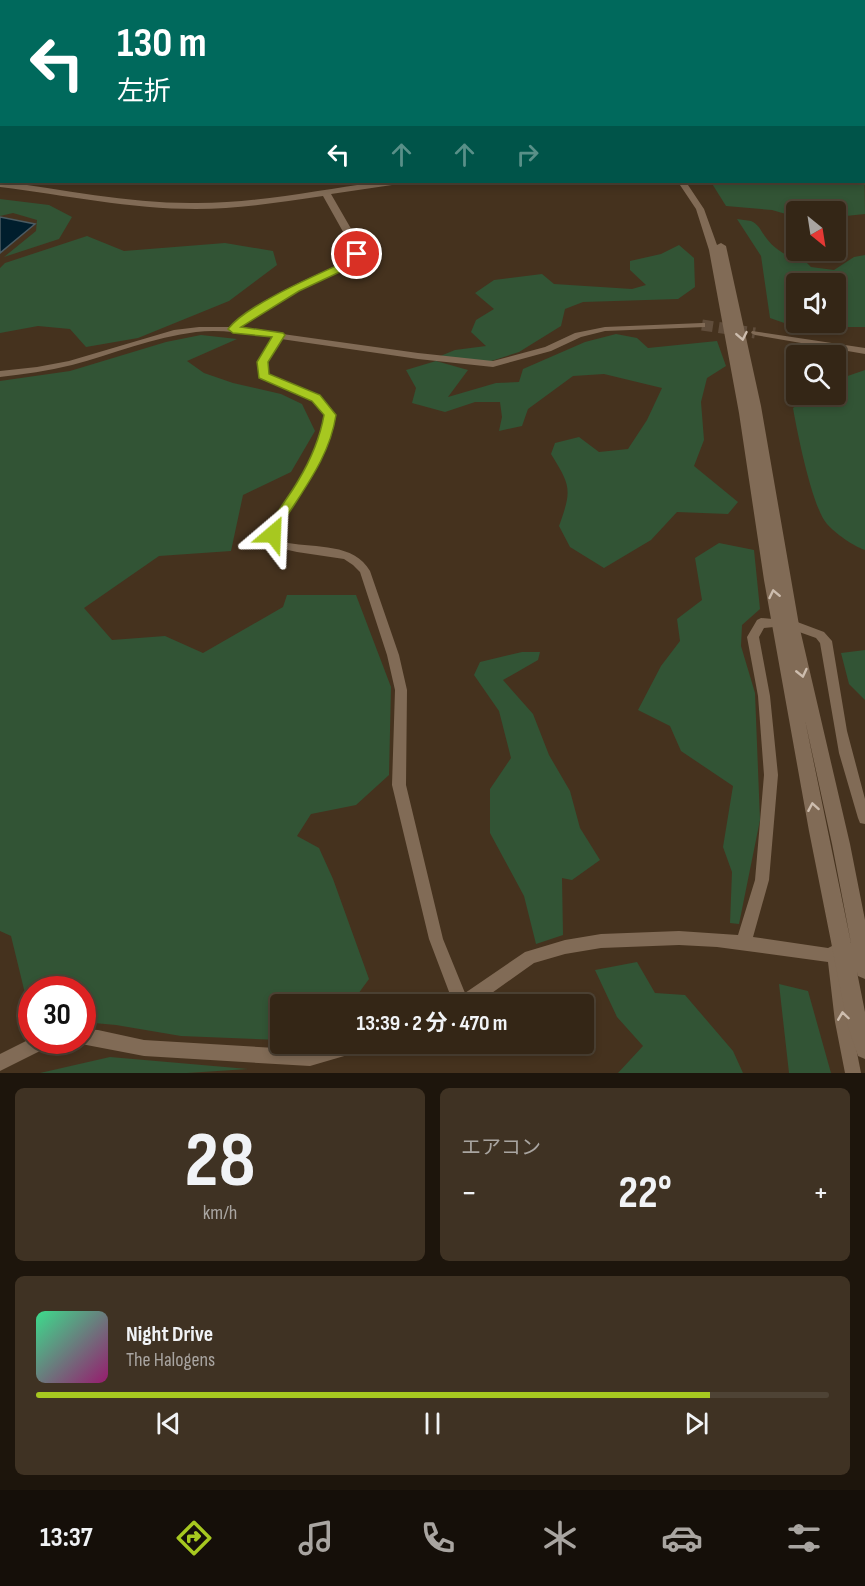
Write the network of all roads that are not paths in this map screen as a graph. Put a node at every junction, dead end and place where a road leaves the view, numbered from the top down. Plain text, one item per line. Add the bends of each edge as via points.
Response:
1 (385, 183) edge
2 (683, 183) edge
3 (694, 183) edge
4 (0, 184) edge
5 (325, 192) junction
6 (702, 325) tunnel mouth
7 (233, 329) junction
8 (755, 333) tunnel mouth
9 (279, 335) junction
10 (865, 351) edge
11 (0, 374) edge
12 (786, 624) junction
13 (865, 818) edge
14 (818, 831) junction
15 (841, 844) junction
16 (865, 927) edge
17 (744, 942) junction
18 (865, 960) edge
19 (865, 969) edge
20 (458, 994) edge
21 (478, 994) edge
22 (96, 1038) edge
23 (865, 1048) edge
24 (18, 1054) edge
25 (324, 1054) edge
26 (0, 1063) edge
27 (853, 1073) edge

1 - 5 street
12 -> 2 street via 714,250 700,209
3 -> 12 street via 714,218 727,267 755,405
4 - 5 street via 195,206
5 - 7 street via 356,246 353,262 295,289
6 - 9 street via 605,329 493,364
7 - 9 street
7 - 11 street via 177,332 70,363
8 - 10 street
9 - 20 street via 263,362 263,375 316,398 330,415 327,435 273,534 279,544 297,550 348,556 365,572 401,690 399,785 436,939
12 - 13 street via 820,635 826,641 844,745
14 -> 12 street
12 -> 15 street
12 - 17 street via 761,623 753,637 764,696 771,775 762,880
14 - 23 street
27 -> 14 street
15 - 16 street
15 - 19 street
17 - 18 street
17 - 21 street via 679,938 600,941 565,947 530,957
22 - 25 street via 144,1048 310,1058
24 - 26 street

